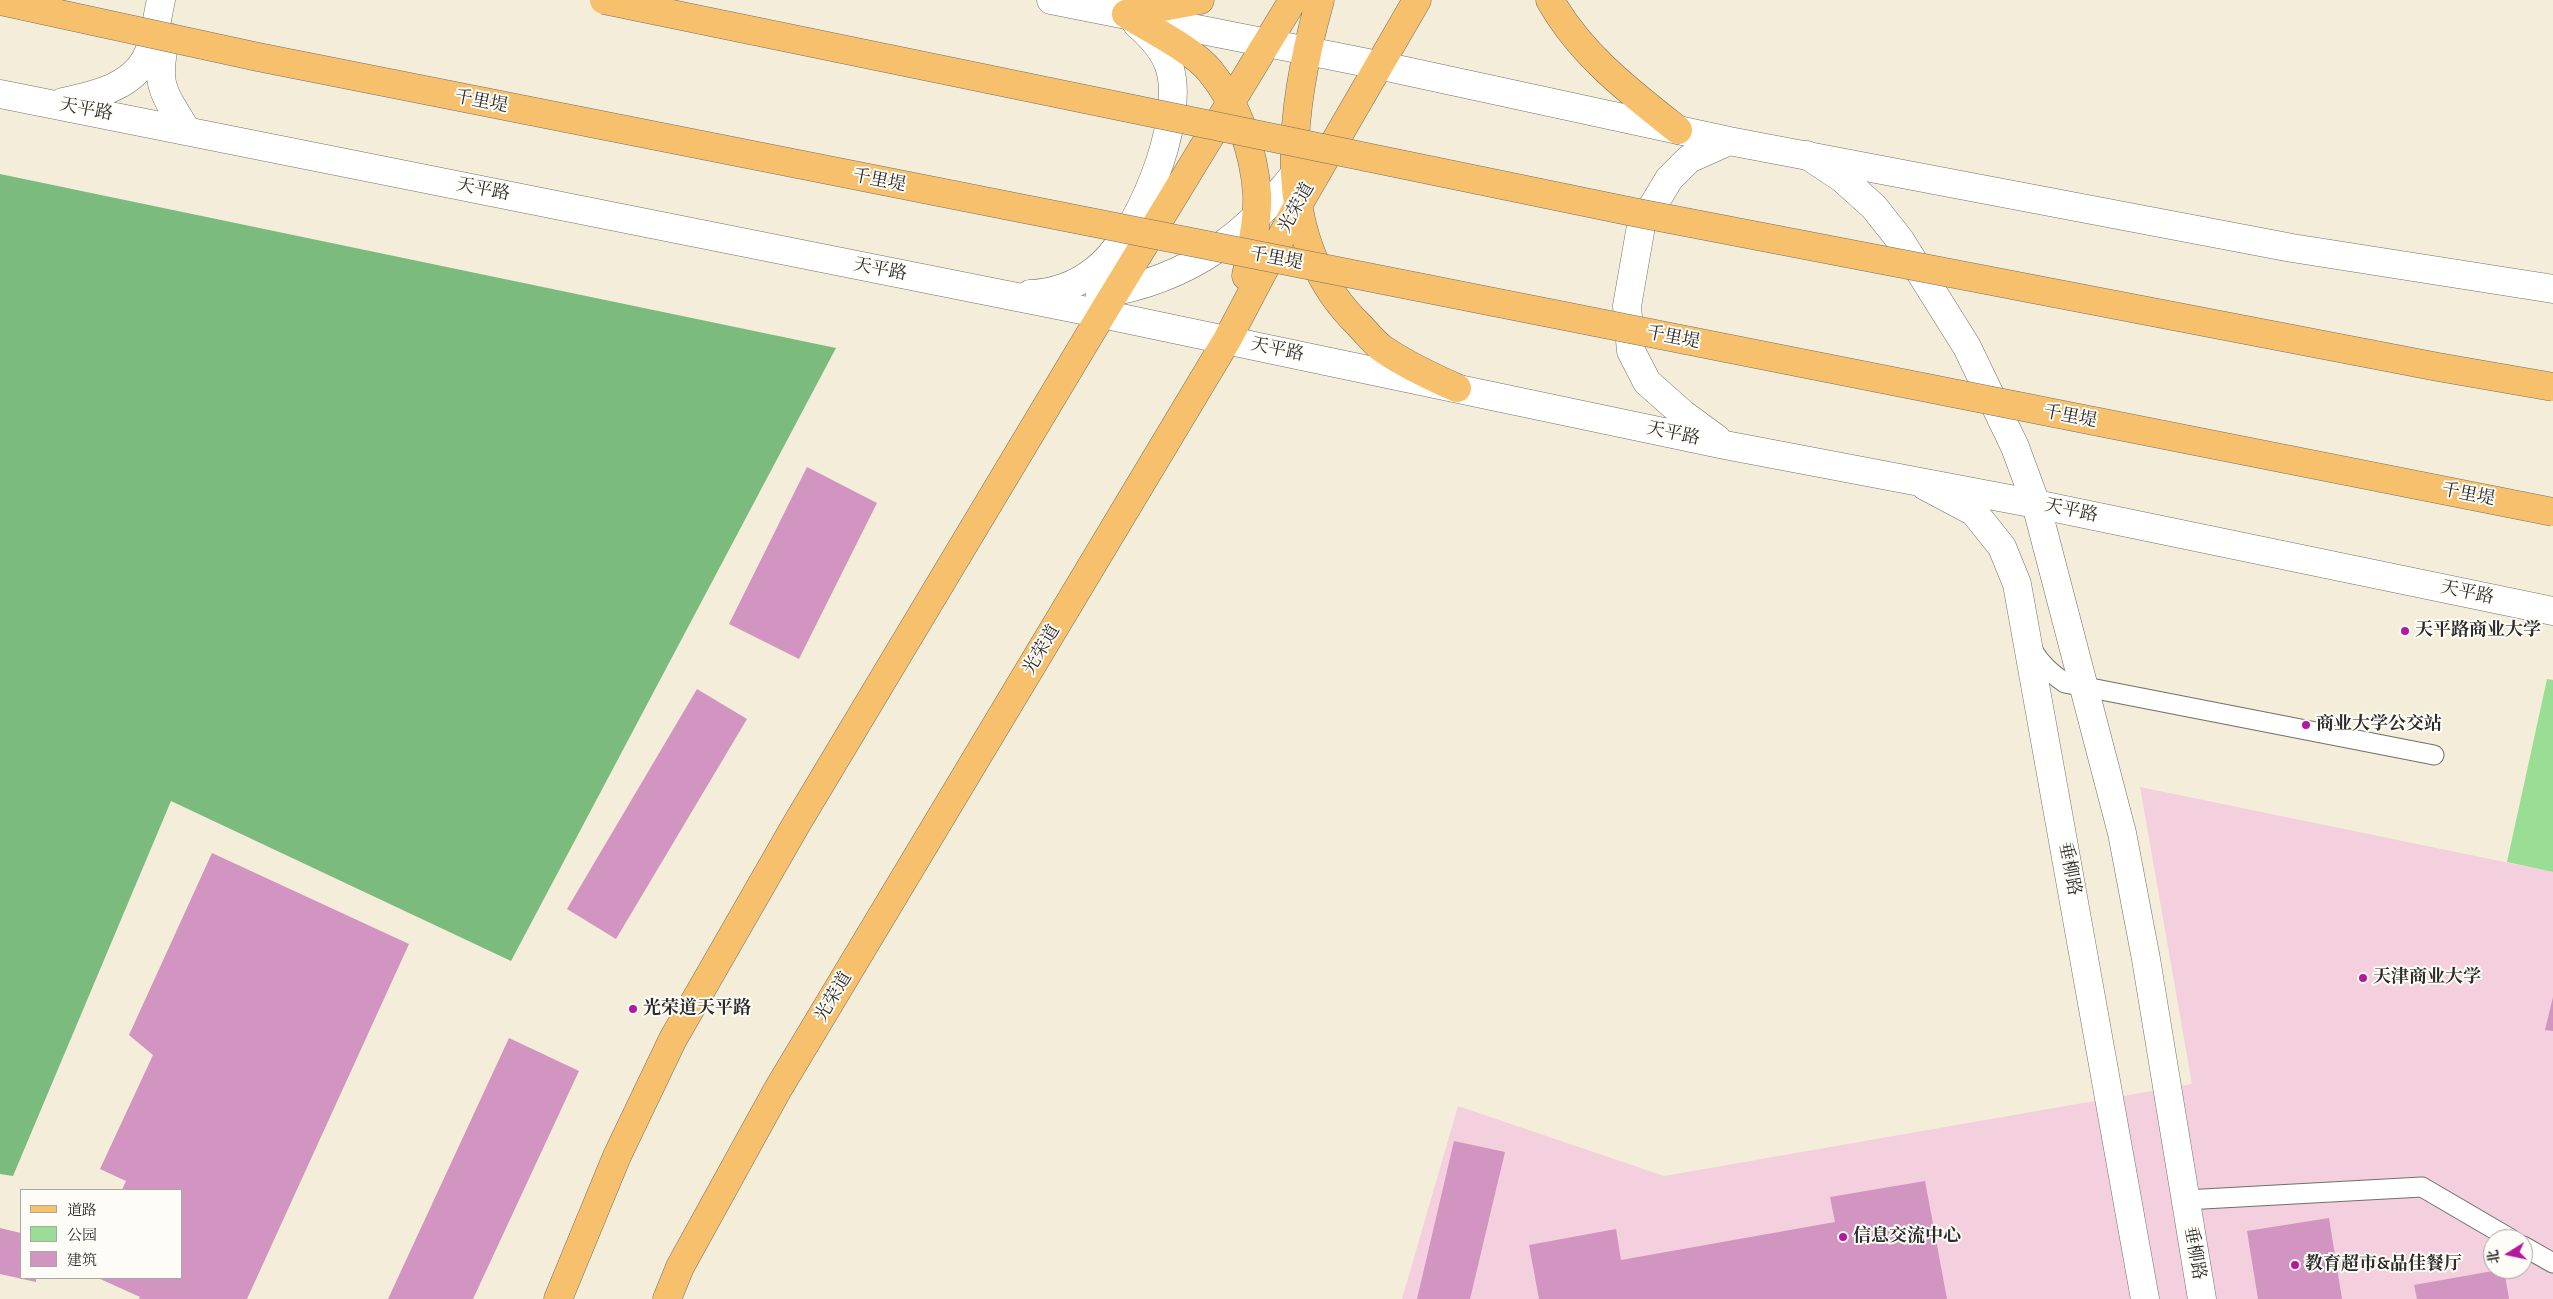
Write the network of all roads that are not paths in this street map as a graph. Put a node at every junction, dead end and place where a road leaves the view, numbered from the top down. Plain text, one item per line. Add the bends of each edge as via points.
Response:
1 (161, 0) edge
2 (175, 0) edge
3 (604, 0) edge
4 (1051, 0) edge
5 (1200, 0) edge
6 (1294, 0) edge
7 (1320, 0) edge
8 (1417, 0) edge
9 (1550, 0) edge
10 (0, 1) edge
11 (1126, 14) junction
12 (1267, 44) junction
13 (1306, 51) junction
14 (1378, 65) junction
15 (0, 94) edge
16 (1231, 103) junction
17 (54, 104) junction
18 (187, 130) junction
19 (1678, 130) junction
20 (1729, 141) junction
21 (1806, 154) junction
22 (1295, 174) junction
23 (1297, 207) junction
24 (1255, 221) junction
25 (2553, 289) edge
26 (1116, 290) junction
27 (1009, 295) junction
28 (1102, 314) junction
29 (1227, 340) junction
30 (2553, 386) edge
31 (1457, 388) junction
32 (1725, 444) junction
33 (1919, 482) junction
34 (2036, 504) junction
35 (2553, 512) edge
36 (2553, 611) edge
37 (2025, 636) junction
38 (2084, 687) junction
39 (2434, 754) dead end
40 (2185, 1200) junction
41 (2494, 1229) edge
42 (2533, 1252) edge
43 (2553, 1263) edge
44 (558, 1299) edge
45 (667, 1299) edge
46 (2144, 1299) edge
47 (2202, 1299) edge

1 - 17 street via 148,54 135,72 106,92
2 - 18 street via 159,76 167,98
3 - 30 main road, bridge via 1642,214 2438,367
4 - 11 street
5 - 11 main road
6 - 12 main road
7 - 13 main road
8 - 14 main road, 光荣道
9 - 19 main road via 1561,20 1588,53
10 - 35 main road, 千里堤, bridge via 258,58
11 - 12 street
11 - 16 main road via 1210,70
11 - 27 street via 1164,54 1174,85 1167,137 1154,178 1139,211 1114,250 1095,270 1081,280 1052,291
12 - 13 street
12 - 16 main road
13 - 14 street
13 - 22 main road via 1297,106
14 - 19 street
14 - 22 street
14 - 23 main road, 光荣道
15 - 17 street, 天平路
16 - 24 main road via 1251,151 1257,195
16 - 26 main road
17 - 18 street, 天平路
18 - 27 street, 天平路
19 - 20 street
20 - 21 street
20 - 32 street via 1689,160 1669,180 1641,226 1627,306 1631,351 1647,382 1683,414
21 - 25 street via 2292,248
21 - 34 street, 垂柳路 via 1843,179 1874,207 1900,240 1967,347 2015,447
22 - 23 main road
22 - 24 street
23 - 29 main road, 光荣道
23 - 31 main road via 1328,290 1352,319 1382,348
24 - 26 street via 1208,255 1179,271
24 - 29 main road via 1246,281
26 - 27 street via 1064,298
26 - 28 main road
27 - 28 street, 天平路
28 - 29 street, 天平路
28 - 44 main road via 802,815 674,1039 617,1156
29 - 31 street, 天平路
29 - 45 main road, 光荣道 via 778,1089 680,1267
31 - 32 street, 天平路
32 - 33 street, 天平路
33 - 34 street, 天平路
33 - 37 street, 垂柳路 via 1974,512 2002,547 2017,584
34 - 36 street, 天平路
34 - 38 street, 垂柳路
37 - 38 lane via 2037,659 2048,671 2065,683
37 - 46 street, 垂柳路 via 2085,956
38 - 39 lane
38 - 40 street, 垂柳路 via 2122,833
40 - 41 lane via 2422,1187
40 - 47 street, 垂柳路
42 - 43 lane

